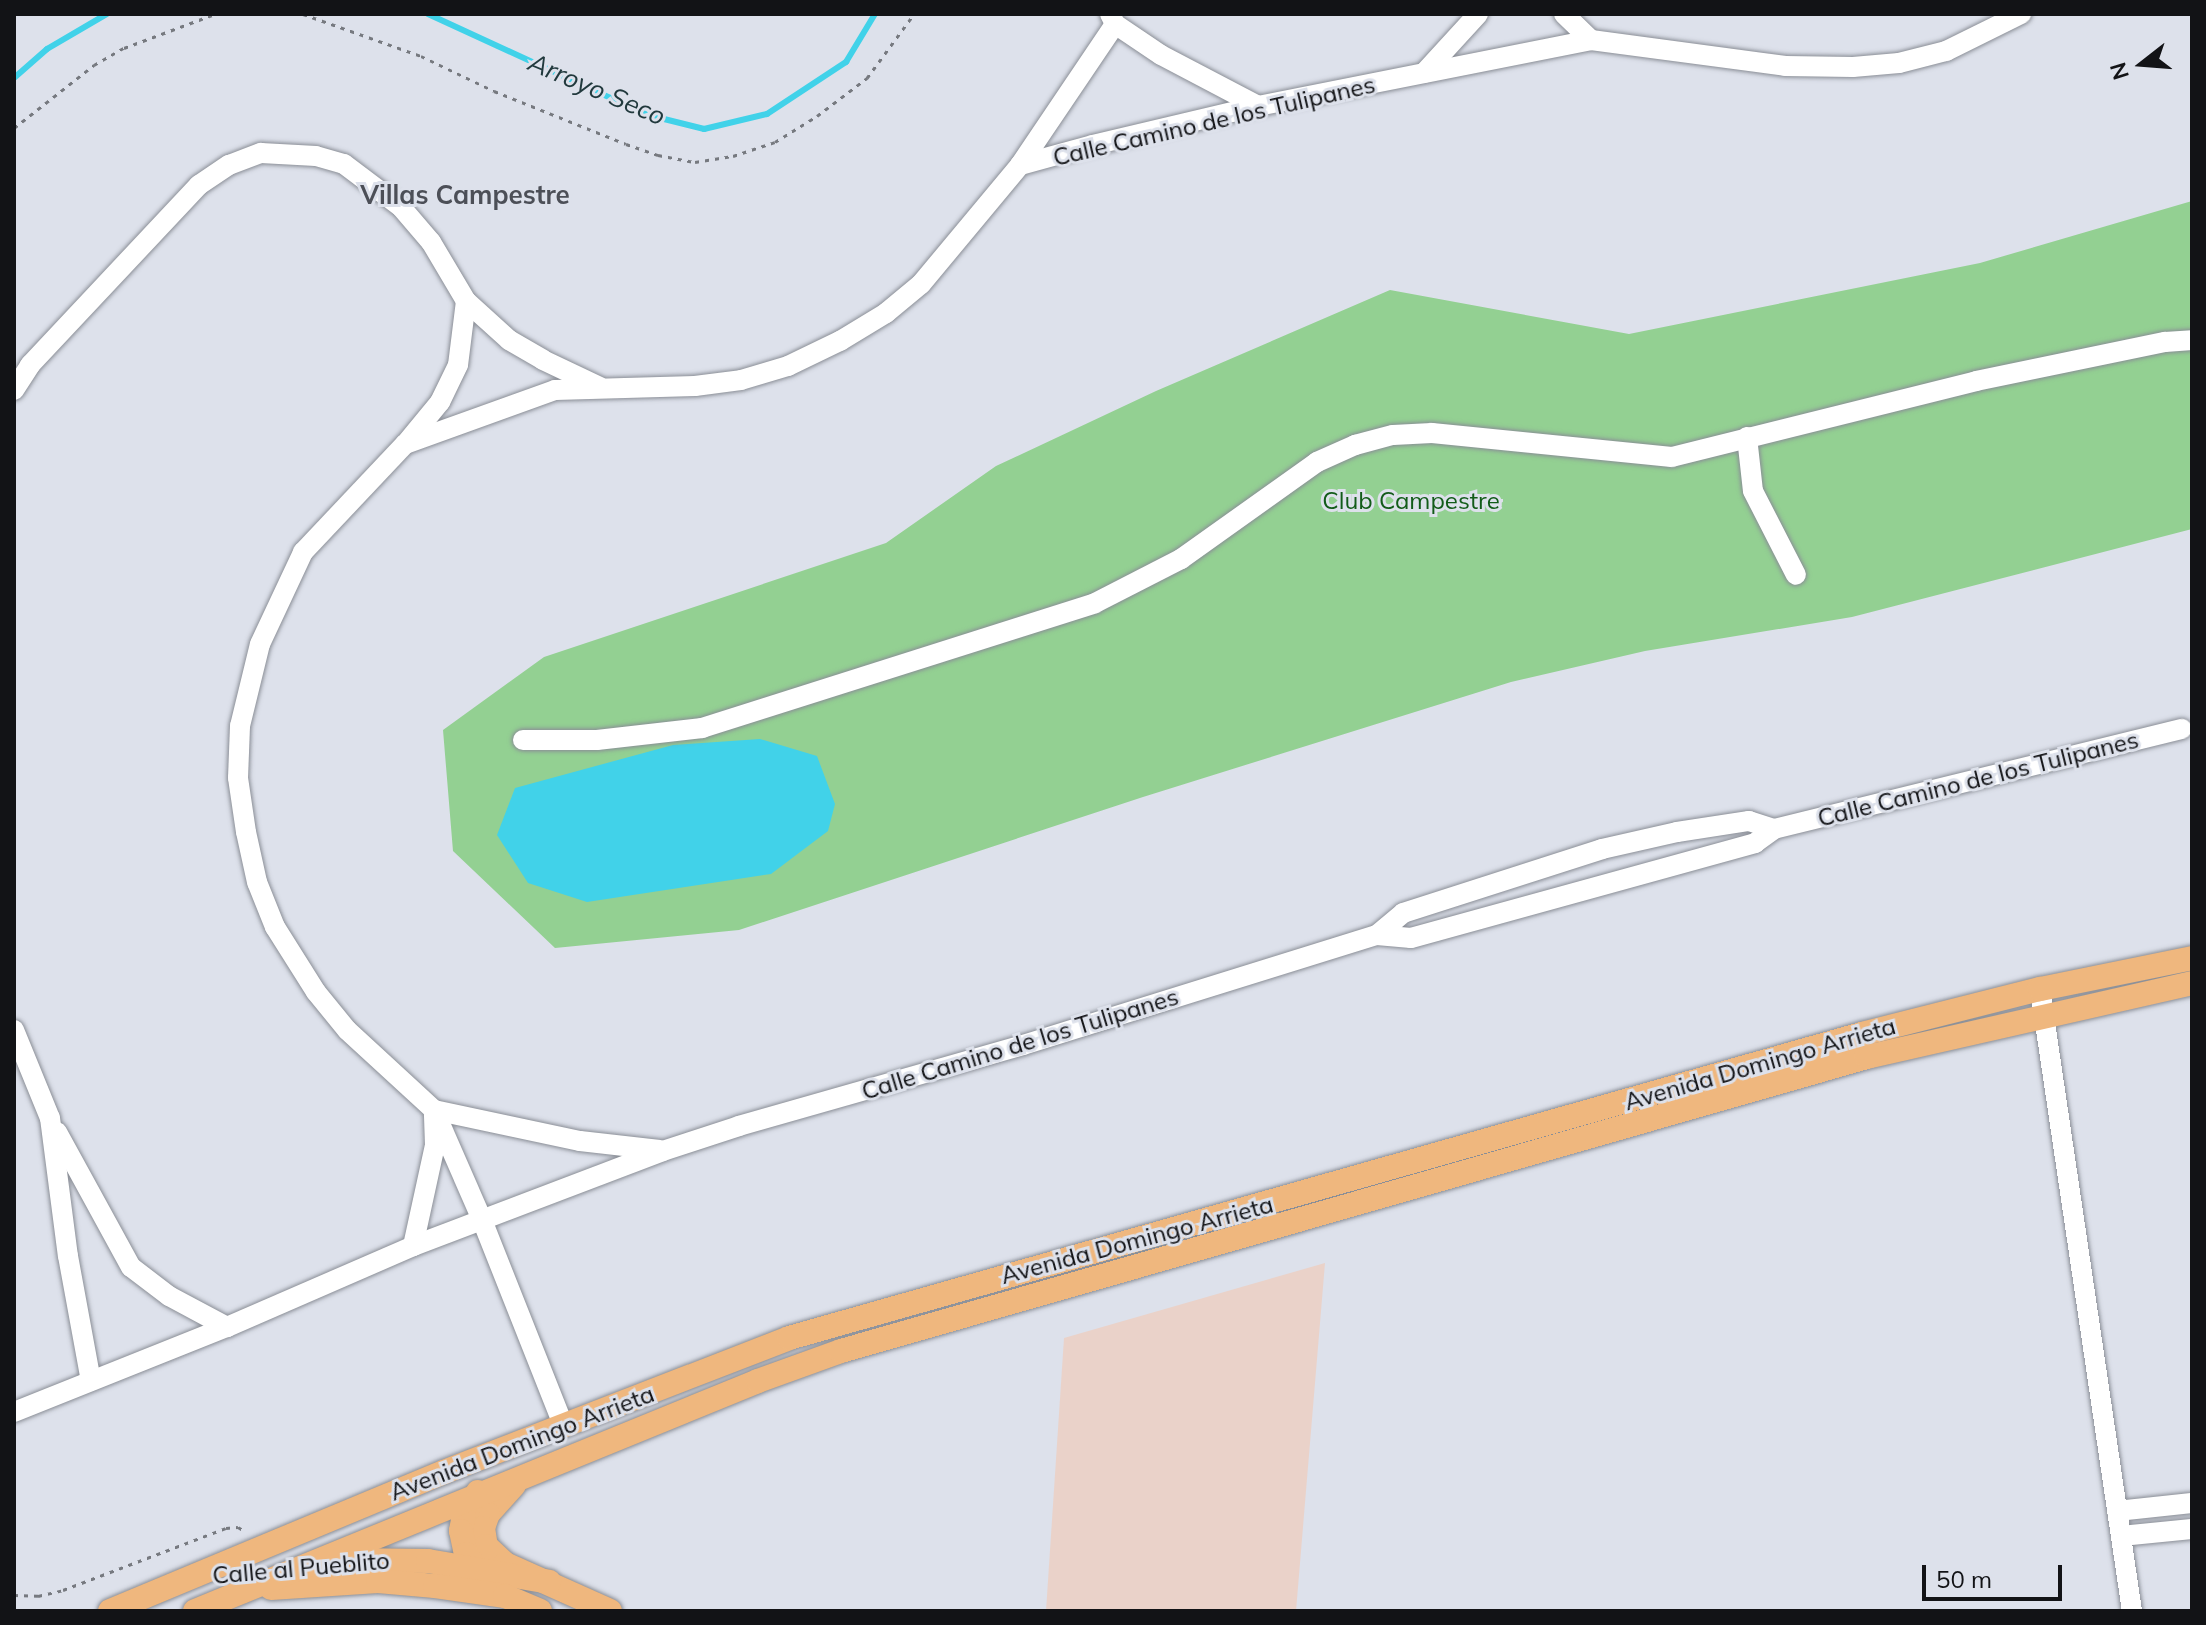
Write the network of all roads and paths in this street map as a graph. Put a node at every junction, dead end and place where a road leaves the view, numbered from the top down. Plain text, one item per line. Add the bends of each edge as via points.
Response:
1 (215, 14) edge
2 (303, 14) edge
3 (914, 14) edge
4 (1478, 14) edge
5 (1564, 14) edge
6 (2021, 14) edge
7 (1113, 19) edge
8 (1591, 40) junction
9 (1424, 73) junction
10 (1258, 106) junction
11 (14, 128) edge
12 (1020, 165) junction
13 (466, 301) junction
14 (2192, 340) edge
15 (603, 388) junction
16 (14, 390) edge
17 (1747, 437) junction
18 (405, 444) junction
19 (1796, 575) dead end
20 (2182, 729) dead end
21 (523, 740) dead end
22 (1774, 829) junction
23 (1377, 935) junction
24 (2192, 958) edge
25 (2192, 983) edge
26 (2040, 989) junction
27 (2044, 1014) junction
28 (14, 1030) edge
29 (1864, 1045) junction
30 (434, 1110) junction
31 (50, 1118) junction
32 (663, 1151) junction
33 (1240, 1213) junction
34 (483, 1222) junction
35 (1247, 1236) junction
36 (413, 1246) junction
37 (227, 1327) junction
38 (91, 1381) junction
39 (14, 1412) edge
40 (564, 1427) junction
41 (513, 1446) junction
42 (578, 1457) junction
43 (522, 1478) junction
44 (473, 1499) junction
45 (2192, 1503) edge
46 (2117, 1511) junction
47 (2192, 1529) edge
48 (2121, 1536) junction
49 (259, 1551) junction
50 (320, 1561) junction
51 (474, 1567) junction
52 (195, 1576) junction
53 (549, 1582) junction
54 (249, 1589) junction
55 (14, 1595) edge
56 (505, 1596) junction
57 (110, 1611) edge
58 (195, 1611) edge
59 (540, 1611) edge
60 (610, 1611) edge
61 (2132, 1611) edge

1 - 11 path via 124,48 94,65
2 - 3 path via 421,56 626,144 695,162 775,142 817,116 867,78
4 - 9 street
5 - 8 street
6 - 8 street, Calle Camino de los Tulipanes via 1946,51 1853,67 1785,66
7 - 10 street via 1172,62
7 - 12 street
8 - 9 street, Calle Camino de los Tulipanes
9 - 10 street, Calle Camino de los Tulipanes
10 - 12 street, Calle Camino de los Tulipanes
12 - 15 street, Calle Camino de los Tulipanes via 921,284 840,341 788,366 741,380
13 - 15 street via 509,340
13 - 16 street via 431,242 370,182 344,164 316,156 261,153 229,165 199,185 51,342
13 - 18 street via 458,365 440,402
14 - 17 street via 1976,381
15 - 18 street, Calle Camino de los Tulipanes via 555,390
17 - 19 street via 1753,491
17 - 21 street via 1656,457 1432,433 1393,435 1317,462 1181,559 1095,603 702,728 610,739
18 - 30 street, Calle Camino de los Tulipanes via 303,552 281,593 248,684 238,778 257,882 292,956 347,1030
20 - 22 street, Calle Camino de los Tulipanes
22 - 23 street, Calle Camino de los Tulipanes via 1755,843 1411,938
22 - 23 street, Calle Camino de los Tulipanes via 1749,821 1602,849 1403,913
23 - 32 street, Calle Camino de los Tulipanes
24 - 26 main road, Avenida Domingo Arrieta
25 - 27 main road, Avenida Domingo Arrieta
26 - 27 street
26 - 29 main road, Avenida Domingo Arrieta
27 - 29 main road, Avenida Domingo Arrieta
27 - 46 street
28 - 31 street
29 - 33 main road, Avenida Domingo Arrieta
29 - 35 main road, Avenida Domingo Arrieta
30 - 32 street, Calle Camino de los Tulipanes via 580,1141
30 - 34 street, Calle Camino de los Tulipanes
30 - 36 street via 435,1145
31 - 37 street via 131,1267 169,1296
31 - 38 street
32 - 34 street, Calle Camino de los Tulipanes
33 - 35 main road
33 - 40 main road, Avenida Domingo Arrieta via 789,1338
34 - 36 street, Calle Camino de los Tulipanes
34 - 40 street, Calle Camino de los Tulipanes
35 - 42 main road, Avenida Domingo Arrieta via 841,1351
36 - 37 street, Calle Camino de los Tulipanes
37 - 38 street, Calle Camino de los Tulipanes
38 - 39 street, Calle Camino de los Tulipanes
40 - 41 main road, Avenida Domingo Arrieta
40 - 42 main road
41 - 44 main road
41 - 49 main road, Avenida Domingo Arrieta
42 - 43 main road, Avenida Domingo Arrieta
43 - 44 main road, Avenida Domingo Arrieta
43 - 53 main road via 488,1514 483,1528 486,1546 505,1564
44 - 50 main road, Avenida Domingo Arrieta
44 - 51 main road via 461,1531
45 - 46 street
46 - 48 street
47 - 48 street
48 - 61 street
49 - 52 main road, Avenida Domingo Arrieta
49 - 55 path via 244,1530 234,1526 63,1590
50 - 51 main road, Calle al Pueblito via 368,1558
50 - 52 main road, Calle al Pueblito
50 - 54 main road, Avenida Domingo Arrieta
51 - 53 main road, Calle al Pueblito
51 - 56 main road
52 - 57 main road, Avenida Domingo Arrieta
53 - 60 main road
54 - 56 main road, Calle al Pueblito via 378,1581
54 - 58 main road, Avenida Domingo Arrieta
56 - 59 main road, Calle al Pueblito

